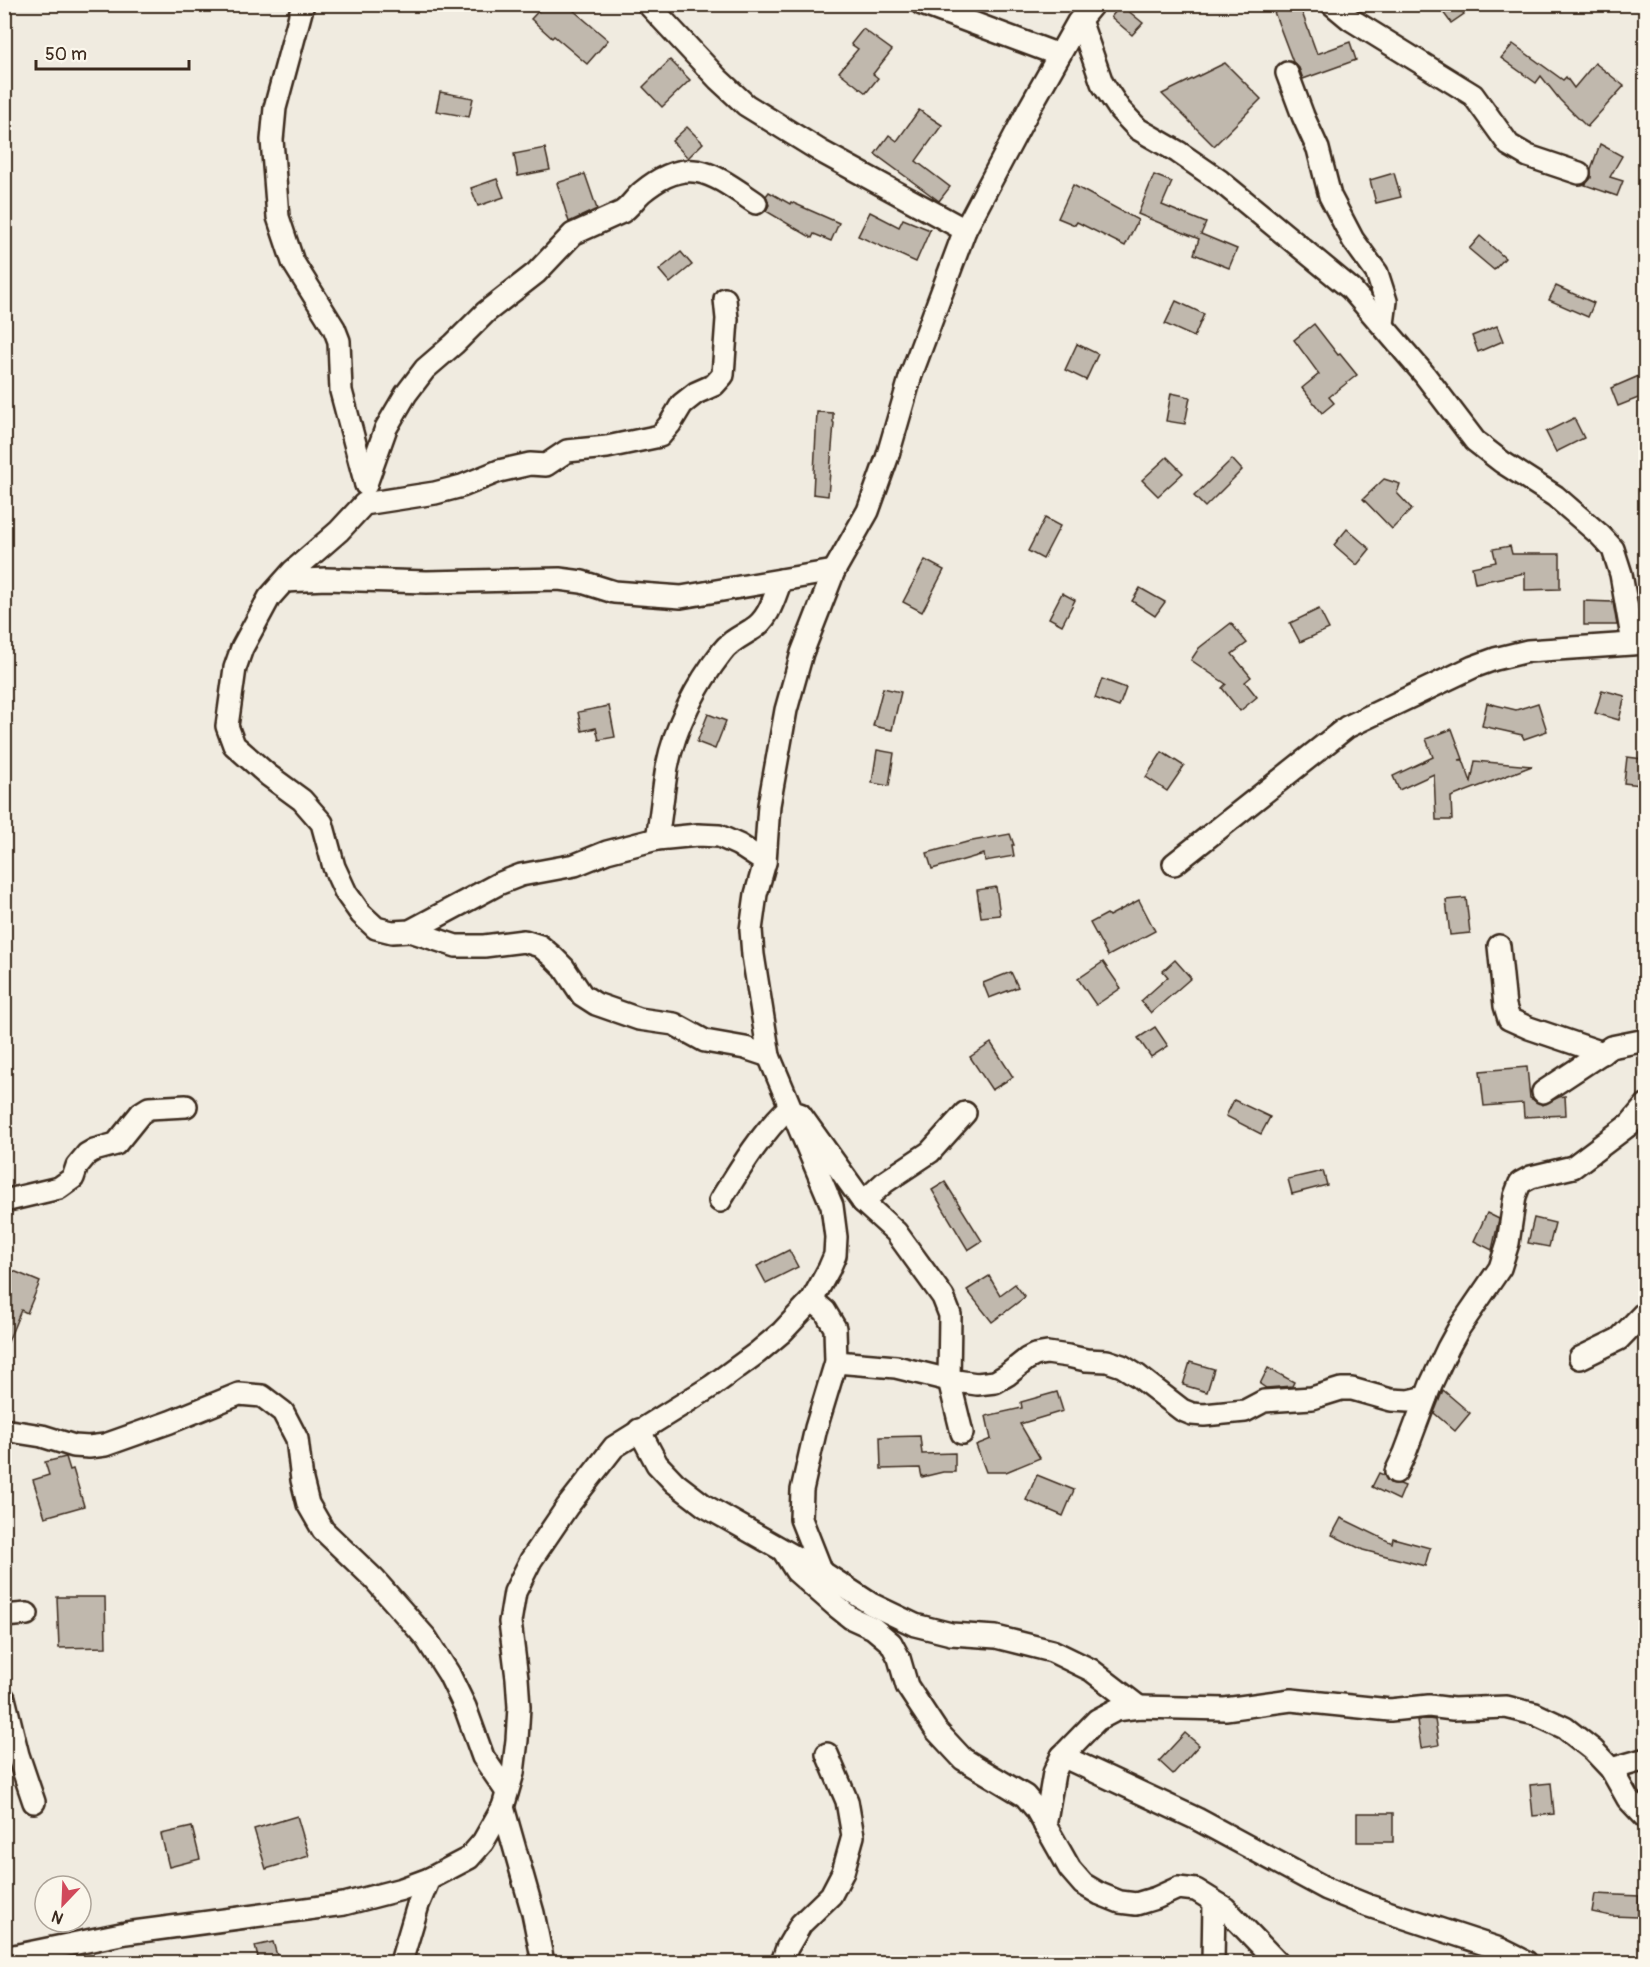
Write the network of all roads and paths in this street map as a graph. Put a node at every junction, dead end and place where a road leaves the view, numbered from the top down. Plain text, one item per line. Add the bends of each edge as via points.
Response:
1 (303, 4) edge
2 (648, 4) edge
3 (922, 4) edge
4 (1332, 4) edge
5 (1086, 12) edge
6 (1059, 55) junction
7 (1287, 73) dead end
8 (1579, 173) dead end
9 (756, 203) dead end
10 (965, 230) junction
11 (725, 299) dead end
12 (1383, 324) junction
13 (365, 494) junction
14 (834, 571) junction
15 (781, 580) junction
16 (285, 581) junction
17 (1639, 643) edge
18 (657, 839) junction
19 (765, 862) junction
20 (1174, 864) dead end
21 (410, 931) junction
22 (1499, 946) dead end
23 (1646, 1040) edge
24 (1603, 1053) junction
25 (769, 1056) junction
26 (1544, 1092) dead end
27 (786, 1100) junction
28 (186, 1106) dead end
29 (1646, 1106) edge
30 (965, 1113) dead end
31 (4, 1201) edge
32 (720, 1201) dead end
33 (862, 1202) junction
34 (812, 1300) junction
35 (1646, 1311) edge
36 (1580, 1358) dead end
37 (836, 1362) junction
38 (949, 1380) junction
39 (1426, 1397) junction
40 (4, 1430) edge
41 (639, 1430) junction
42 (962, 1433) dead end
43 (1396, 1472) dead end
44 (784, 1552) junction
45 (822, 1572) junction
46 (27, 1614) dead end
47 (4, 1616) edge
48 (4, 1698) edge
49 (1139, 1707) junction
50 (827, 1754) dead end
51 (1062, 1756) junction
52 (1646, 1759) edge
53 (1611, 1769) junction
54 (505, 1800) junction
55 (34, 1803) dead end
56 (1646, 1818) edge
57 (1045, 1826) junction
58 (429, 1879) junction
59 (1214, 1902) junction
60 (4, 1958) edge
61 (401, 1962) edge
62 (543, 1962) edge
63 (782, 1962) edge
64 (1213, 1962) edge
65 (1277, 1962) edge
66 (1526, 1962) edge

1 - 13 street via 275,108 272,140 278,217 293,262 339,341 341,391
2 - 10 street via 746,105
3 - 6 street
4 - 8 street via 1473,95 1509,145 1528,156
5 - 6 street
5 - 12 street via 1102,83 1138,129 1220,181 1351,289
6 - 10 street
7 - 12 street via 1318,148 1330,196 1353,240 1377,273 1386,301
9 - 13 street via 712,176 688,170 660,180 622,212 573,234 536,273 424,369 386,428
10 - 14 street via 911,375 868,511
11 - 13 street via 723,375 682,404 660,436 567,451 546,465 530,464 499,471 435,493
12 - 17 street via 1475,441 1555,496 1613,549
13 - 16 street via 339,531
14 - 15 street
14 - 19 street via 802,653 786,710
15 - 16 street via 681,597 614,592 559,579
15 - 18 street via 765,618 724,649 697,690 676,735 667,766
16 - 21 street via 269,598 242,648 235,668 227,726 234,745 302,800 322,824 334,867 360,914 376,928
17 - 20 street via 1528,651 1495,659 1395,703 1347,727
18 - 19 street via 719,836
18 - 21 street via 575,865 521,875
19 - 25 street via 751,930
21 - 25 street via 456,946 525,941 540,946 564,968 582,995 596,1004 639,1019 674,1024 705,1041
22 - 24 street via 1509,1019
23 - 24 street via 1611,1047
24 - 26 street
25 - 27 street
27 - 32 street
27 - 33 street via 815,1132
27 - 34 street via 832,1206 835,1255
28 - 31 street via 149,1108 116,1144 87,1154 73,1179 59,1188
29 - 39 street via 1630,1124 1574,1167 1520,1183 1500,1268 1448,1348
30 - 33 street via 930,1152
33 - 38 street via 896,1232 943,1297 950,1315
34 - 37 street via 825,1311 835,1328
34 - 41 street via 757,1353 712,1386
35 - 36 street via 1619,1338
37 - 38 street via 896,1366
37 - 45 street via 802,1490 801,1519
38 - 39 street via 994,1382 1027,1359 1047,1353 1122,1366 1192,1414 1245,1412 1264,1401 1312,1398 1341,1389 1391,1400
38 - 42 street
39 - 43 street
40 - 54 street via 89,1447 105,1445 239,1394 262,1396 284,1412 297,1439 308,1503 323,1530 374,1579 426,1638 449,1674
41 - 44 street via 657,1464 675,1483 705,1506
41 - 54 street via 614,1447 567,1508 531,1560 515,1593 510,1622 519,1707 513,1773
44 - 45 street
44 - 57 street via 796,1571 836,1606 891,1642 907,1686 936,1730 963,1759 1025,1796
45 - 49 street via 871,1604 915,1625 951,1634 996,1637 1052,1651 1091,1670
46 - 47 street
48 - 55 street
49 - 51 street via 1116,1710 1097,1719
49 - 53 street via 1225,1709 1291,1700 1390,1710 1506,1707 1565,1728
50 - 63 street via 847,1801 853,1836 843,1872 831,1895 801,1924
51 - 57 street via 1054,1773
51 - 66 street via 1197,1819 1327,1889 1500,1948
52 - 53 street
53 - 56 street via 1628,1799
54 - 58 street via 483,1842 469,1857
54 - 62 street
57 - 59 street via 1070,1869 1083,1884 1100,1894 1136,1904 1178,1888 1196,1890
58 - 60 street via 344,1904 126,1933
58 - 61 street
59 - 64 street
59 - 65 street

